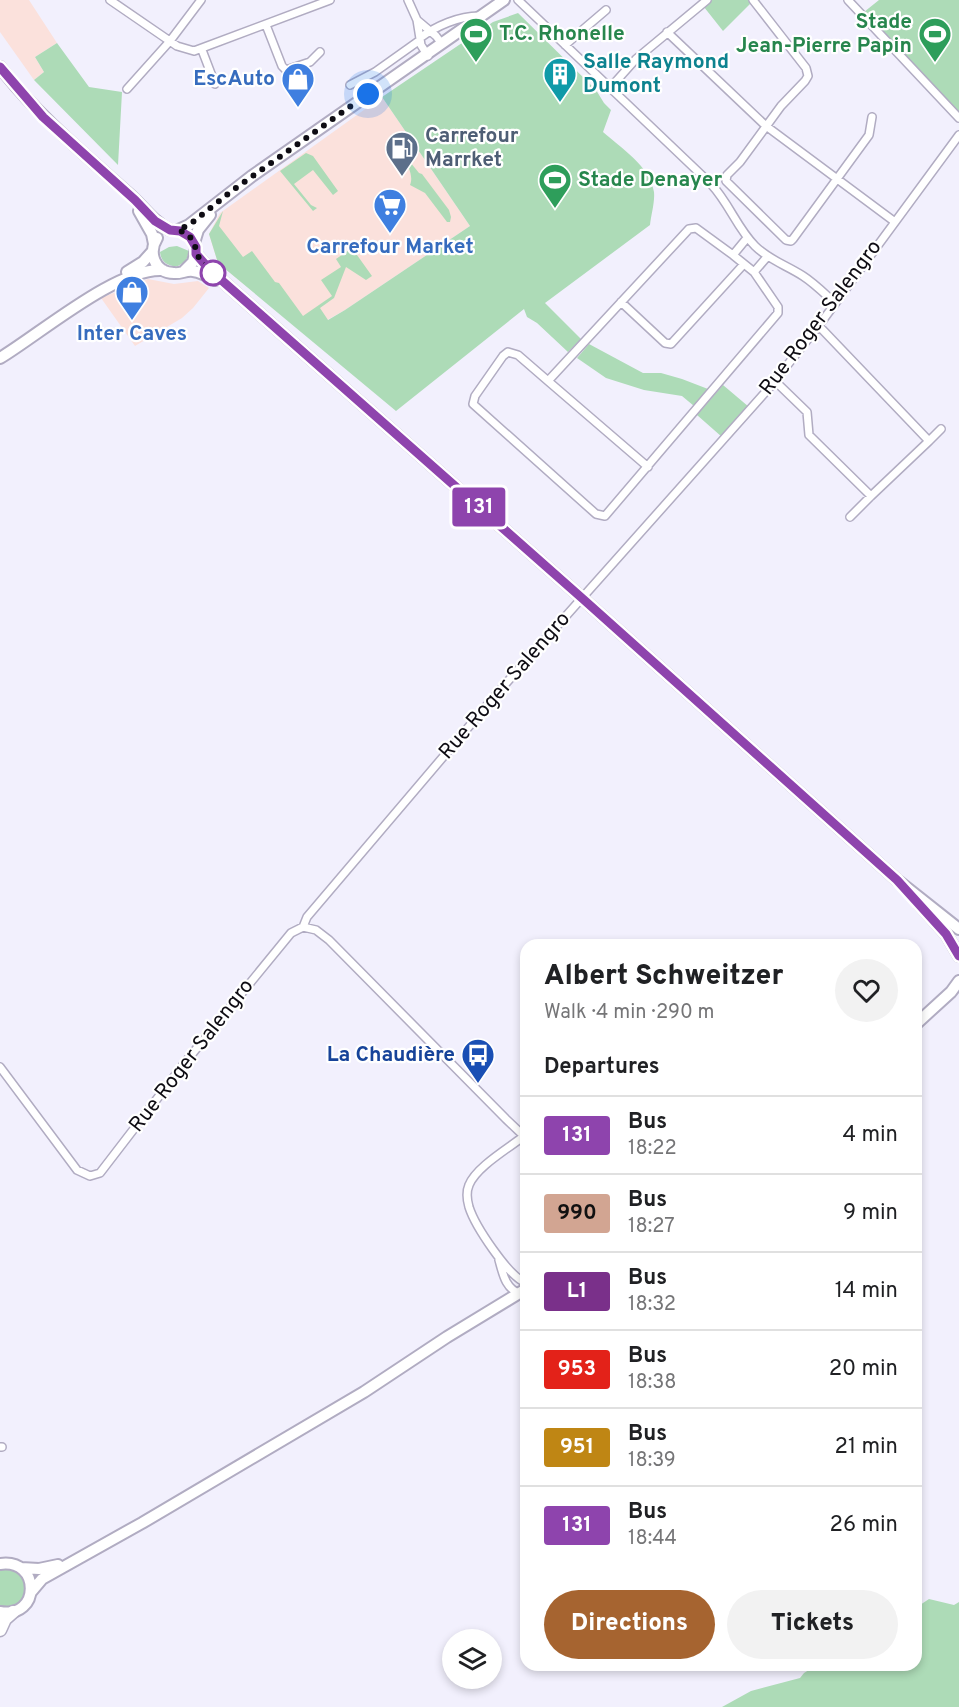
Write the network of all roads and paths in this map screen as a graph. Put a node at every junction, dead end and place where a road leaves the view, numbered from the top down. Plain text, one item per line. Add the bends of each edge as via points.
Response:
1 (110, 0) edge
2 (201, 0) edge
3 (330, 0) edge
4 (408, 0) edge
5 (504, 0) edge
6 (518, 0) edge
7 (706, 0) edge
8 (753, 0) edge
9 (848, 0) edge
10 (606, 10) dead end
11 (482, 16) junction
12 (417, 20) junction
13 (266, 25) junction
14 (430, 31) junction
15 (667, 32) junction
16 (420, 39) junction
17 (170, 41) junction
18 (442, 44) junction
19 (565, 45) junction
20 (202, 50) junction
21 (320, 52) dead end
22 (427, 55) junction
23 (0, 67) edge
24 (0, 75) edge
25 (215, 84) dead end
26 (350, 85) dead end
27 (610, 88) junction
28 (126, 89) dead end
29 (872, 117) dead end
30 (959, 118) edge
31 (766, 126) junction
32 (959, 135) edge
33 (837, 179) junction
34 (895, 222) junction
35 (174, 230) junction
36 (747, 237) junction
37 (153, 248) junction
38 (195, 249) junction
39 (734, 255) junction
40 (767, 257) junction
41 (744, 264) junction
42 (163, 270) junction
43 (184, 271) junction
44 (754, 272) junction
45 (229, 286) junction
46 (621, 302) junction
47 (835, 303) junction
48 (819, 325) junction
49 (0, 356) edge
50 (548, 381) junction
51 (775, 381) junction
52 (941, 429) dead end
53 (929, 441) junction
54 (648, 466) junction
55 (871, 496) junction
56 (850, 517) dead end
57 (583, 599) junction
58 (897, 880) junction
59 (303, 927) junction
60 (959, 929) edge
61 (959, 956) edge
62 (959, 981) edge
63 (959, 996) edge
64 (922, 1019) edge
65 (922, 1020) edge
66 (0, 1067) edge
67 (520, 1132) edge
68 (520, 1141) edge
69 (498, 1257) junction
70 (515, 1276) junction
71 (520, 1279) edge
72 (506, 1283) junction
73 (520, 1288) edge
74 (520, 1294) edge
75 (520, 1297) edge
76 (520, 1298) edge
77 (493, 1310) junction
78 (392, 1375) junction
79 (76, 1558) junction
80 (0, 1564) edge
81 (21, 1568) junction
82 (31, 1592) junction
83 (6, 1612) edge
84 (0, 1630) edge

1 - 17 street
2 - 17 street
3 - 13 street
4 - 12 street
5 - 11 main road
6 - 19 street
7 - 15 street
8 - 31 street via 808,74
9 - 30 street
10 - 19 street
11 - 14 street via 466,16
11 - 18 main road
12 - 14 street
12 - 16 street
13 - 20 street
13 - 21 street via 286,70 310,62
14 - 16 street
14 - 18 street
15 - 27 street
15 - 31 street
16 - 22 street
16 - 26 street
17 - 20 street via 187,50
17 - 28 street
18 - 22 main road
19 - 27 street
20 - 25 street
22 - 35 main road via 238,186 189,225
22 - 38 main road via 392,86 216,209 200,226
23 - 35 main road via 43,117 155,221
24 - 37 main road via 36,115 136,208 150,230
27 - 36 street via 711,184
29 - 33 street via 869,135
31 - 33 street
31 - 33 street via 726,181 786,240 794,239
32 - 34 street, Rue Roger Salengro
33 - 34 street
34 - 47 street, Rue Roger Salengro
35 - 37 main road via 161,234
35 - 38 main road via 187,234
36 - 39 street
36 - 40 street
37 - 42 main road via 155,261
37 - 49 main road via 138,266 82,295
38 - 43 main road via 191,265
38 - 45 main road
39 - 41 street
39 - 46 street via 696,228 689,229
40 - 44 street
40 - 47 street via 807,279
41 - 44 street
41 - 46 street via 671,344 665,343
42 - 43 main road
42 - 49 main road via 138,273 92,296
43 - 45 main road
44 - 54 street via 778,307 778,313
45 - 57 main road
46 - 50 street
47 - 48 street, Rue Roger Salengro
48 - 51 street, Rue Roger Salengro
48 - 53 street
50 - 54 street
50 - 54 street via 518,355 508,352 474,396 473,404 598,515 609,513
51 - 55 street via 807,412 809,435
51 - 57 street, Rue Roger Salengro
52 - 53 street
53 - 55 street
55 - 56 street
57 - 58 main road
57 - 59 street, Rue Roger Salengro via 439,760 307,917
58 - 60 main road
58 - 61 main road via 946,934
59 - 66 street, Rue Roger Salengro via 293,931 255,976 100,1173 84,1174 75,1167
59 - 67 street via 328,940
62 - 64 main road
63 - 65 main road
68 - 69 street via 476,1174 467,1190 470,1211
69 - 70 street
69 - 72 street
70 - 71 street
70 - 73 street
72 - 74 street
72 - 77 street via 504,1297
75 - 77 main road
76 - 78 main road
77 - 78 main road
78 - 79 main road
79 - 81 main road via 43,1568
79 - 82 main road via 42,1579
80 - 81 main road via 11,1563
81 - 82 main road via 29,1579
82 - 83 main road via 25,1605
83 - 84 highway

